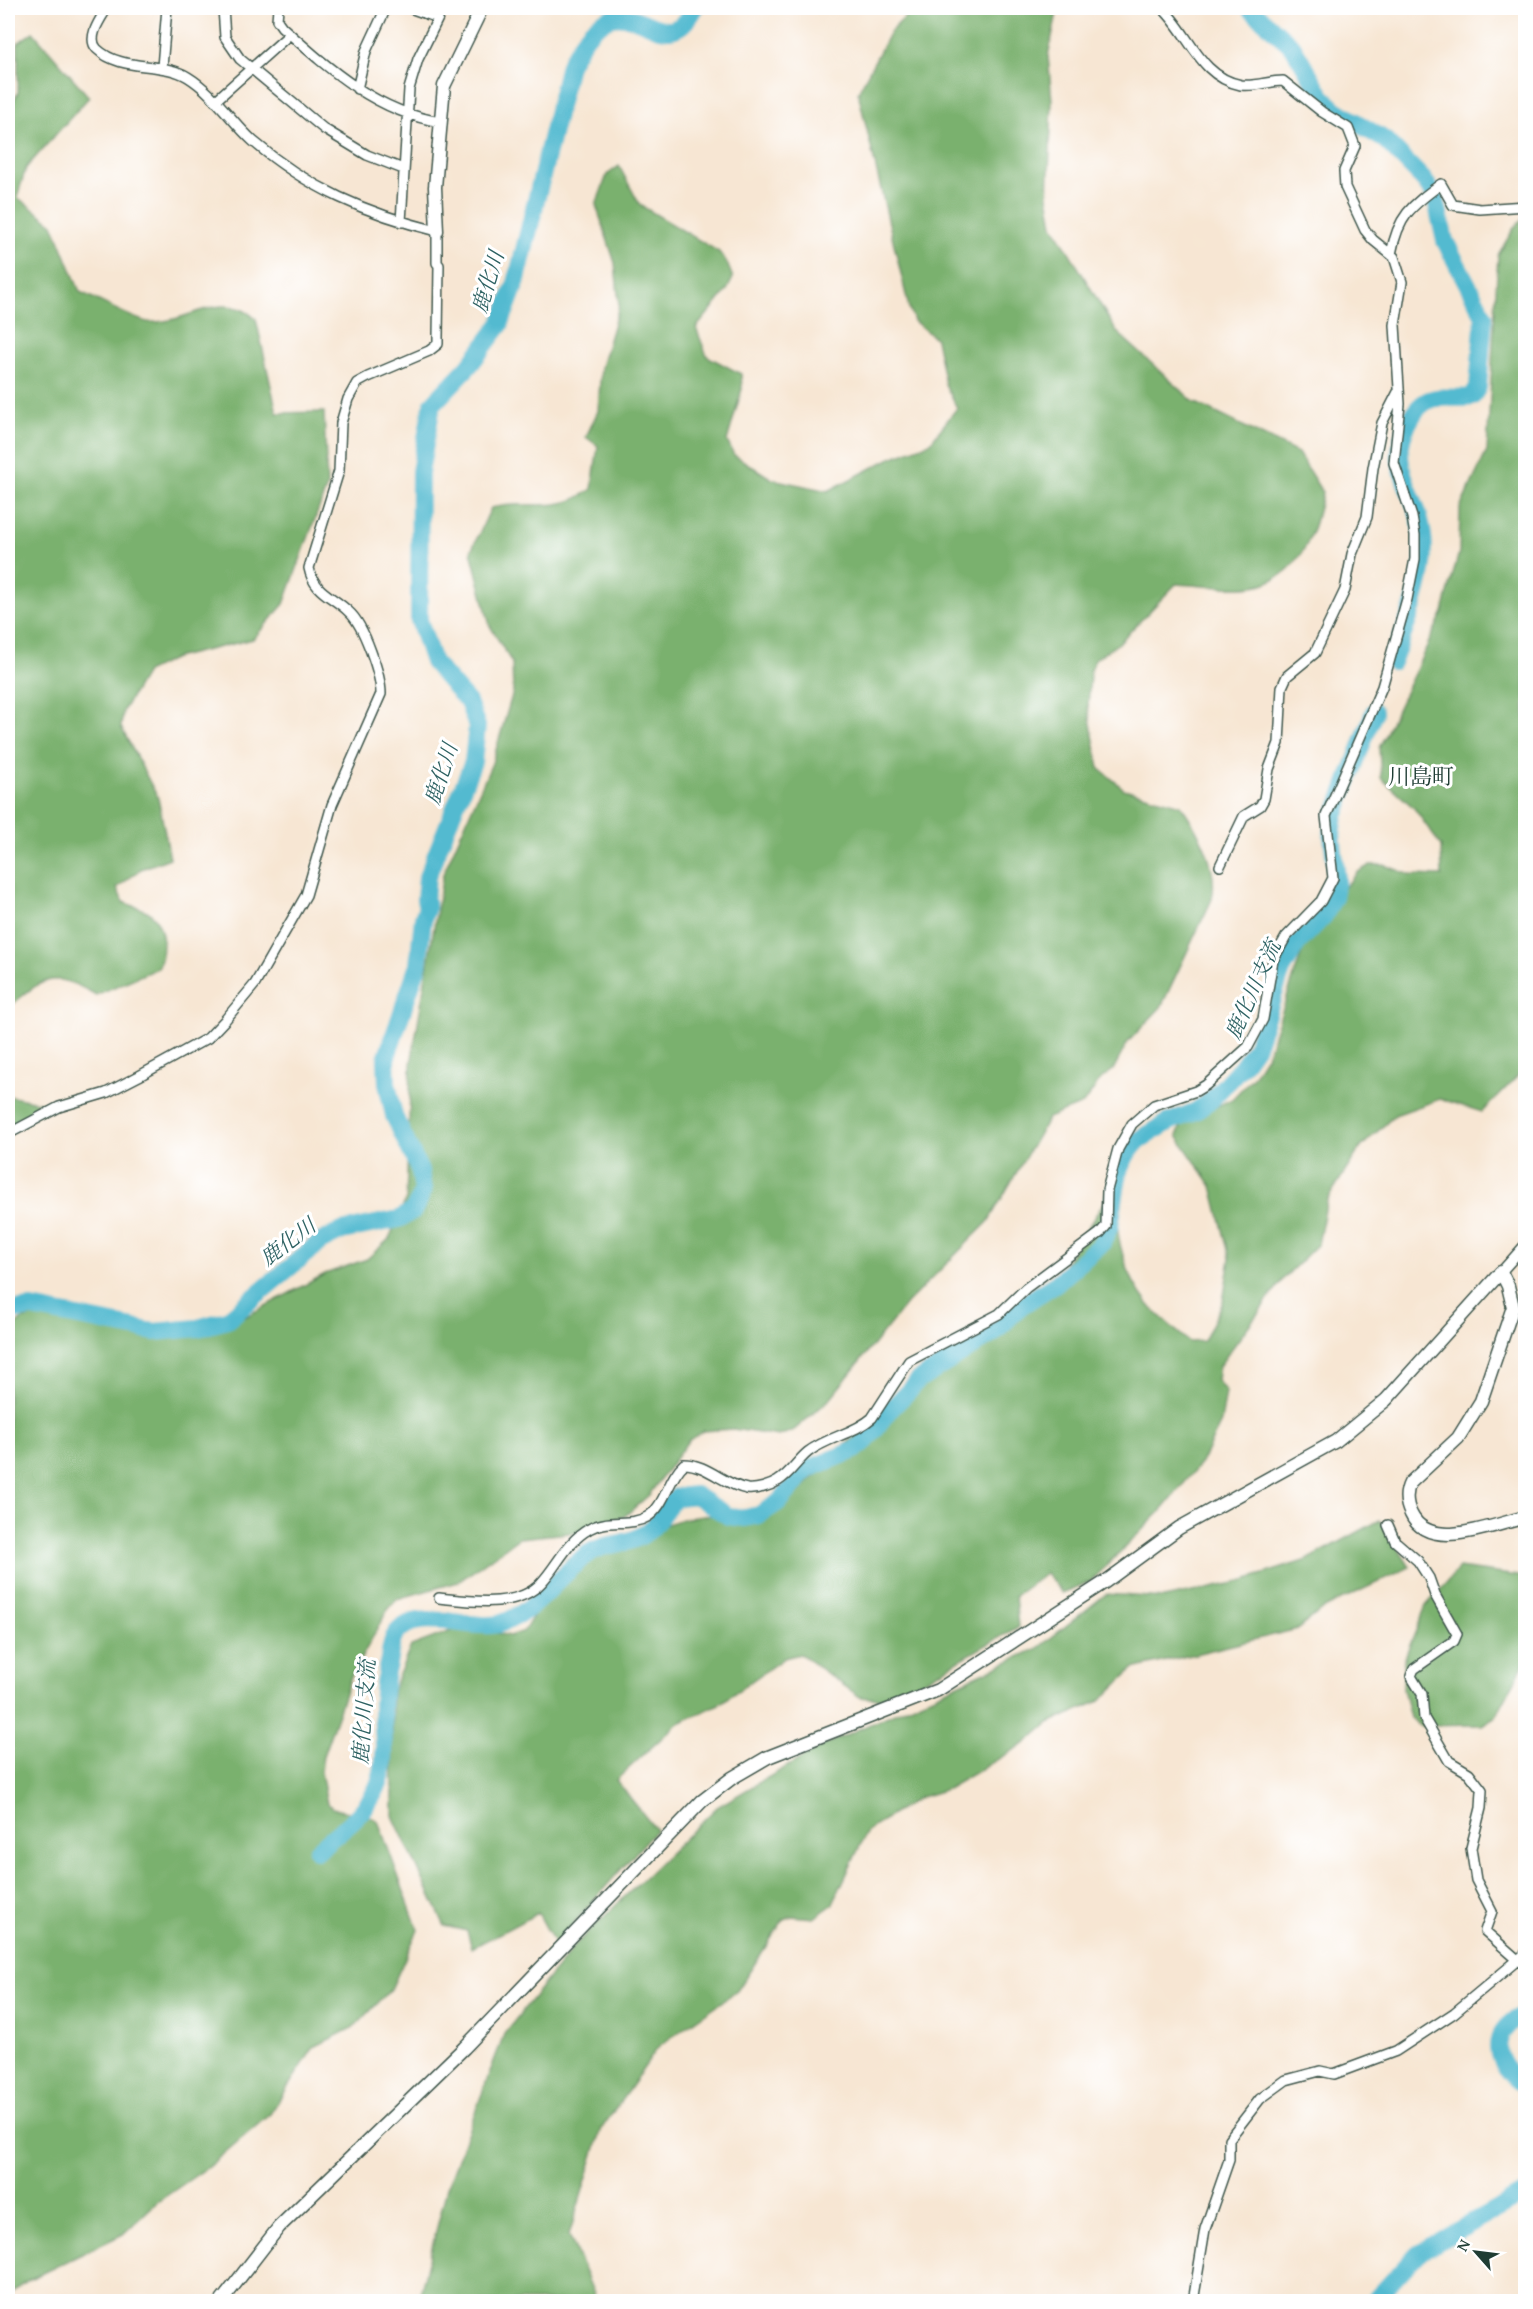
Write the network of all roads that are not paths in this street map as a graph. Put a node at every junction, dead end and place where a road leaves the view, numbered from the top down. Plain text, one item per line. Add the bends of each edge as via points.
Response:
1 (107, 8) edge
2 (167, 8) edge
3 (223, 8) edge
4 (278, 8) edge
5 (386, 8) edge
6 (410, 8) edge
7 (443, 8) edge
8 (482, 8) edge
9 (1162, 8) edge
10 (438, 18) junction
11 (290, 34) junction
12 (162, 67) junction
13 (251, 68) junction
14 (357, 89) junction
15 (214, 101) junction
16 (406, 114) junction
17 (441, 122) junction
18 (403, 169) junction
19 (1526, 206) edge
20 (401, 222) junction
21 (436, 231) junction
22 (1392, 254) junction
23 (1399, 390) junction
24 (1220, 866) dead end
25 (8, 1134) edge
26 (1526, 1244) edge
27 (1501, 1272) junction
28 (1526, 1517) edge
29 (1388, 1525) dead end
30 (439, 1598) dead end
31 (1526, 1953) edge
32 (1522, 1962) edge
33 (221, 2301) edge
34 (1193, 2301) edge

1 - 12 street via 93,37 97,48 128,63
2 - 12 street
3 - 13 street via 228,42
4 - 11 street via 277,20
5 - 14 street via 366,51
6 - 10 street
7 - 10 street
8 - 17 street via 444,86
9 - 22 street via 1208,68 1239,85 1283,81 1348,128 1355,146 1344,171 1345,187 1365,230
10 - 16 street via 413,72
11 - 13 street
11 - 14 street
12 - 15 street via 188,77
13 - 15 street
13 - 18 street via 338,139
14 - 16 street
15 - 20 street via 251,139 297,174 353,205
16 - 17 street
16 - 18 street
17 - 21 street via 435,187
18 - 20 street
19 - 22 street via 1480,209 1454,205 1441,184 1408,212 1395,230
20 - 21 street
21 - 25 street via 438,344 357,383 341,423 339,471 309,568 319,591 360,625 381,684 378,706 332,805 306,895 255,984 208,1038 106,1093 59,1107
22 - 23 street via 1402,282 1395,325
23 - 24 street via 1382,423 1367,517 1352,554 1345,590 1314,654 1287,676 1282,687 1279,743 1264,800 1244,816
23 - 30 street via 1394,463 1412,517 1415,559 1382,687 1326,816 1333,878 1321,901 1286,937 1273,960 1263,1019 1248,1047 1206,1085 1154,1105 1132,1124 1118,1149 1107,1190 1106,1226 999,1314 909,1361 872,1418 807,1453 780,1480 750,1489 695,1464 684,1464 647,1517 590,1528 570,1543 540,1584 527,1593 491,1601
26 - 27 street
27 - 28 street via 1509,1286 1513,1307 1481,1401 1458,1438 1410,1483 1408,1506 1420,1526 1439,1535
27 - 33 street via 1386,1401 1336,1441 1179,1528 1096,1588 938,1690 768,1757 702,1801 456,2056 279,2227
29 - 32 street via 1395,1541 1418,1561 1429,1578 1457,1634 1454,1641 1414,1669 1411,1676 1422,1694 1424,1718 1449,1761 1470,1773 1482,1790 1471,1848 1476,1880 1492,1911 1485,1930
31 - 32 street
32 - 34 street via 1396,2051 1334,2074 1320,2071 1286,2080 1260,2099 1229,2139 1229,2160 1205,2229

